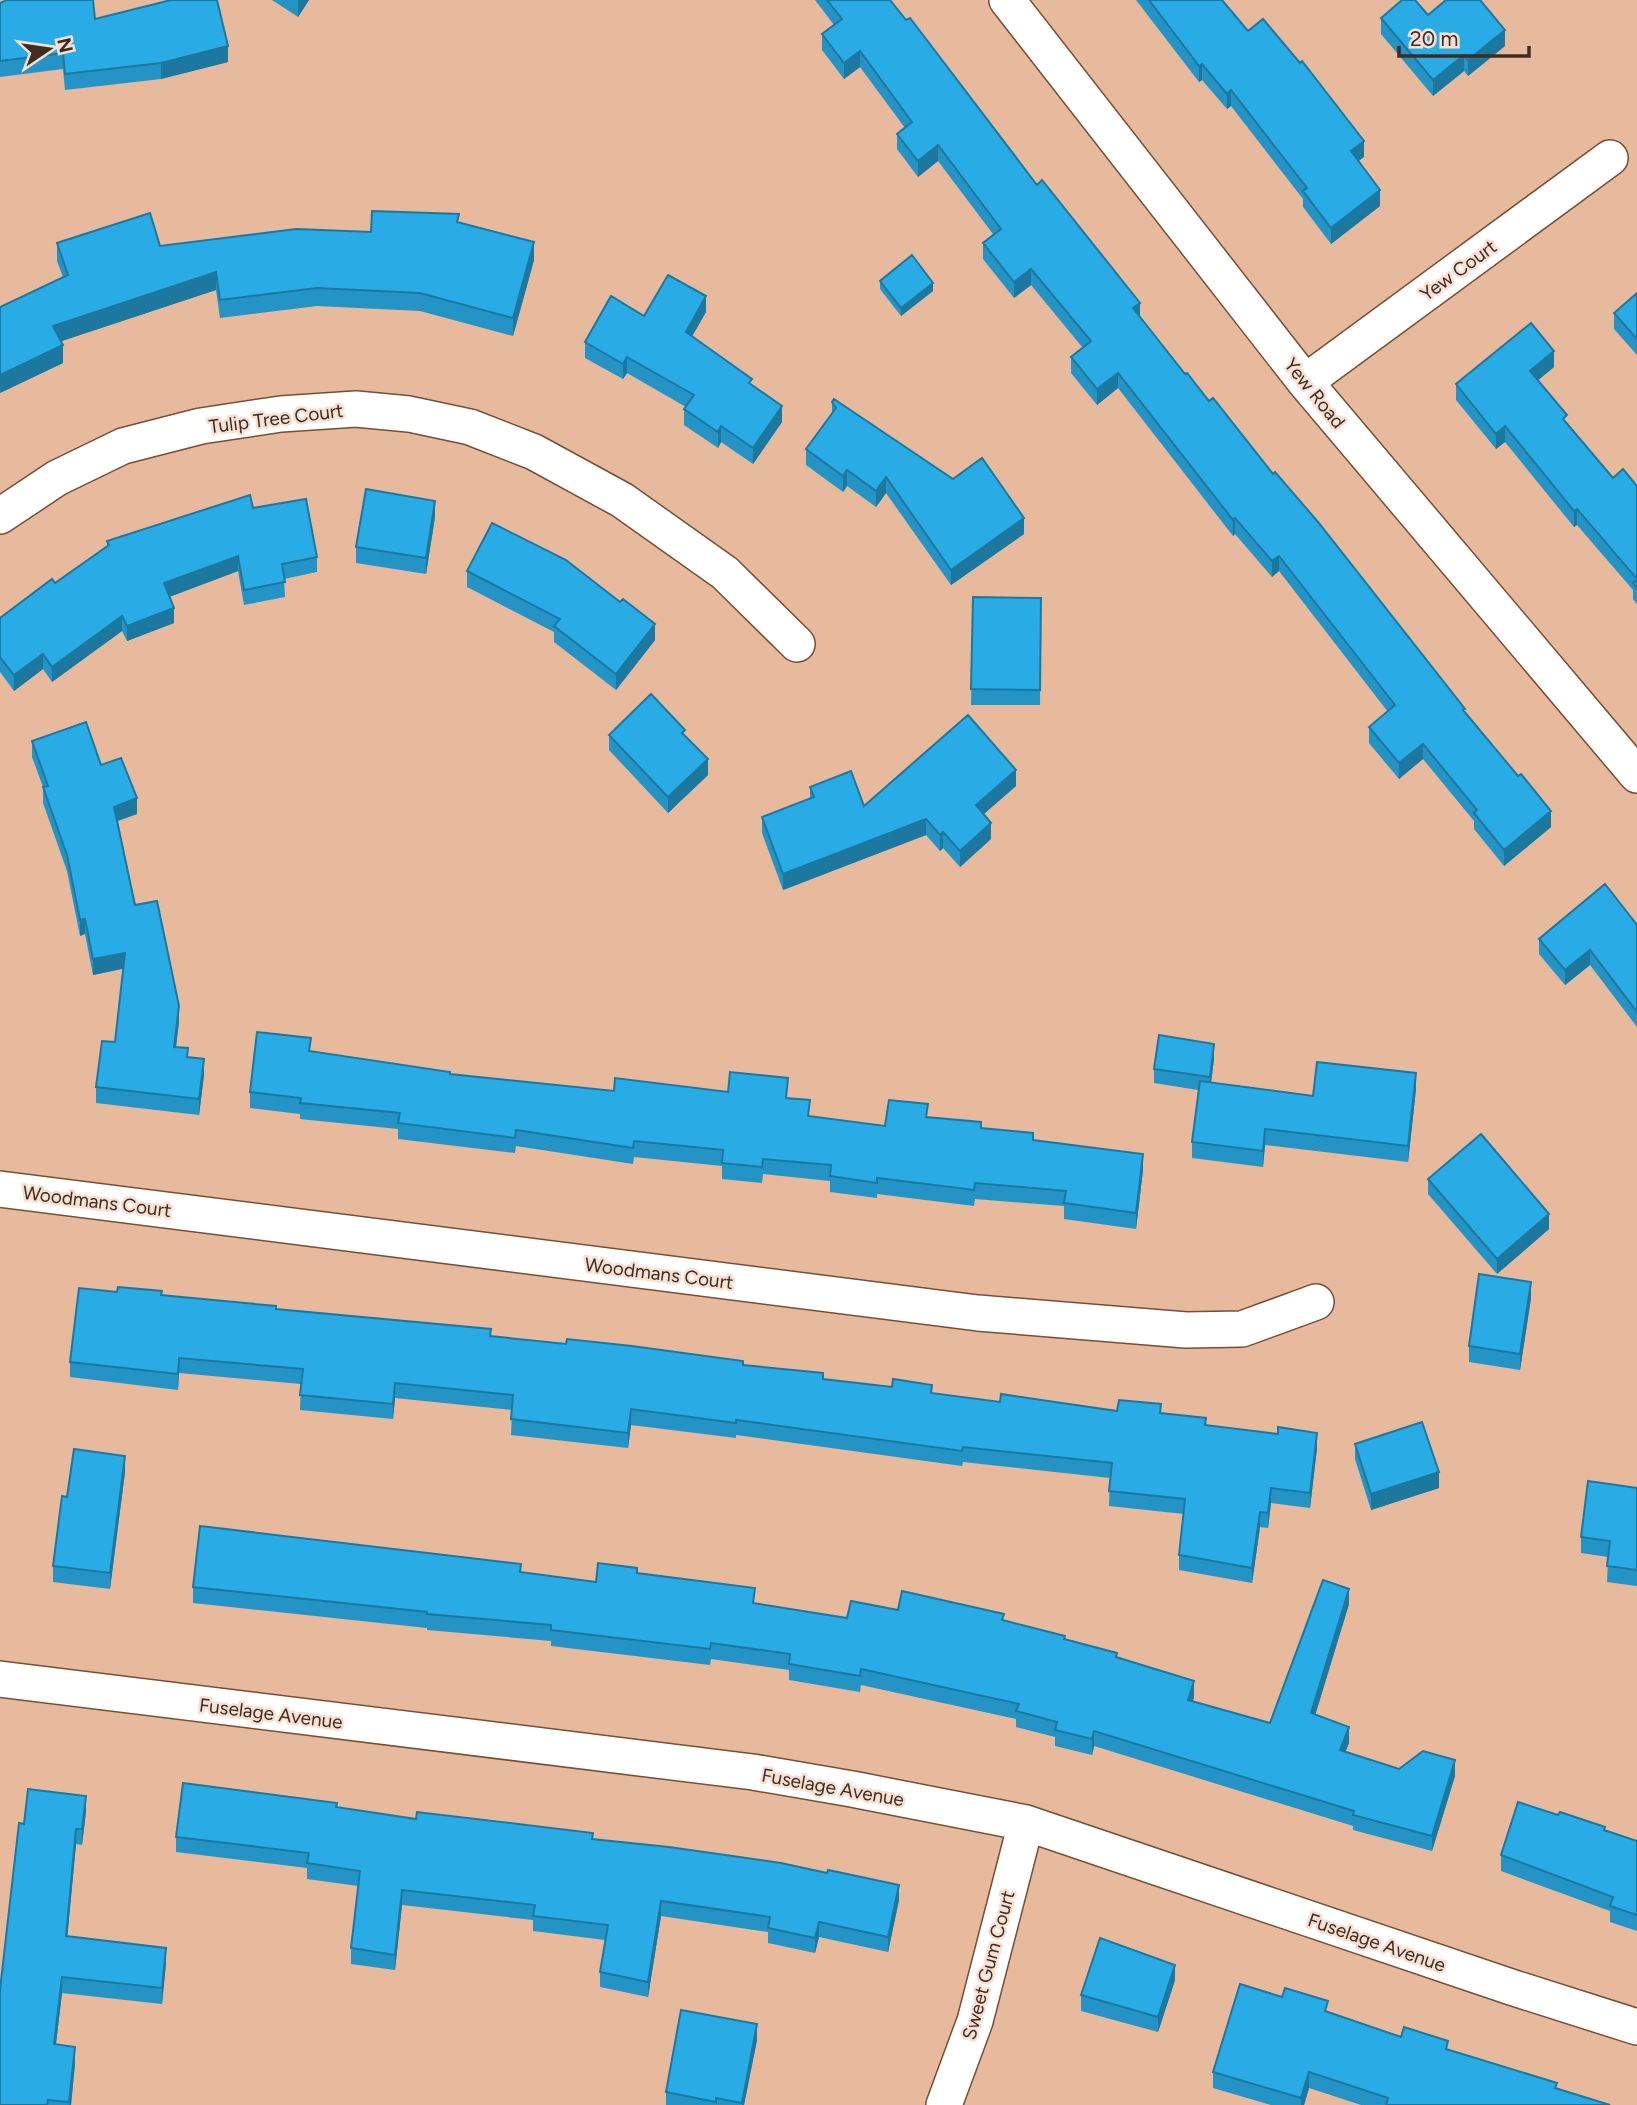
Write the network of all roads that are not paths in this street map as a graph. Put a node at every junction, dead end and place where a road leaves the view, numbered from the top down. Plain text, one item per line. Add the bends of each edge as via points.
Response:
1 (1007, 0) edge
2 (1610, 158) dead end
3 (1305, 382) junction
4 (0, 516) edge
5 (797, 644) dead end
6 (1637, 775) edge
7 (0, 1189) edge
8 (1316, 1302) dead end
9 (0, 1679) edge
10 (1026, 1823) junction
11 (1637, 2027) edge
12 (944, 2105) edge

1 - 3 street, Yew Road
2 - 3 street, Yew Court
3 - 6 street, Yew Road
4 - 5 street, Tulip Tree Court via 57,478 122,446 201,426 356,409 409,414 470,427 534,452 622,500 725,573
7 - 8 street, Woodmans Court via 978,1313 1113,1325 1186,1331 1242,1329
9 - 10 street, Fuselage Avenue via 753,1772
10 - 11 street, Fuselage Avenue
10 - 12 street, Sweet Gum Court via 975,2021

